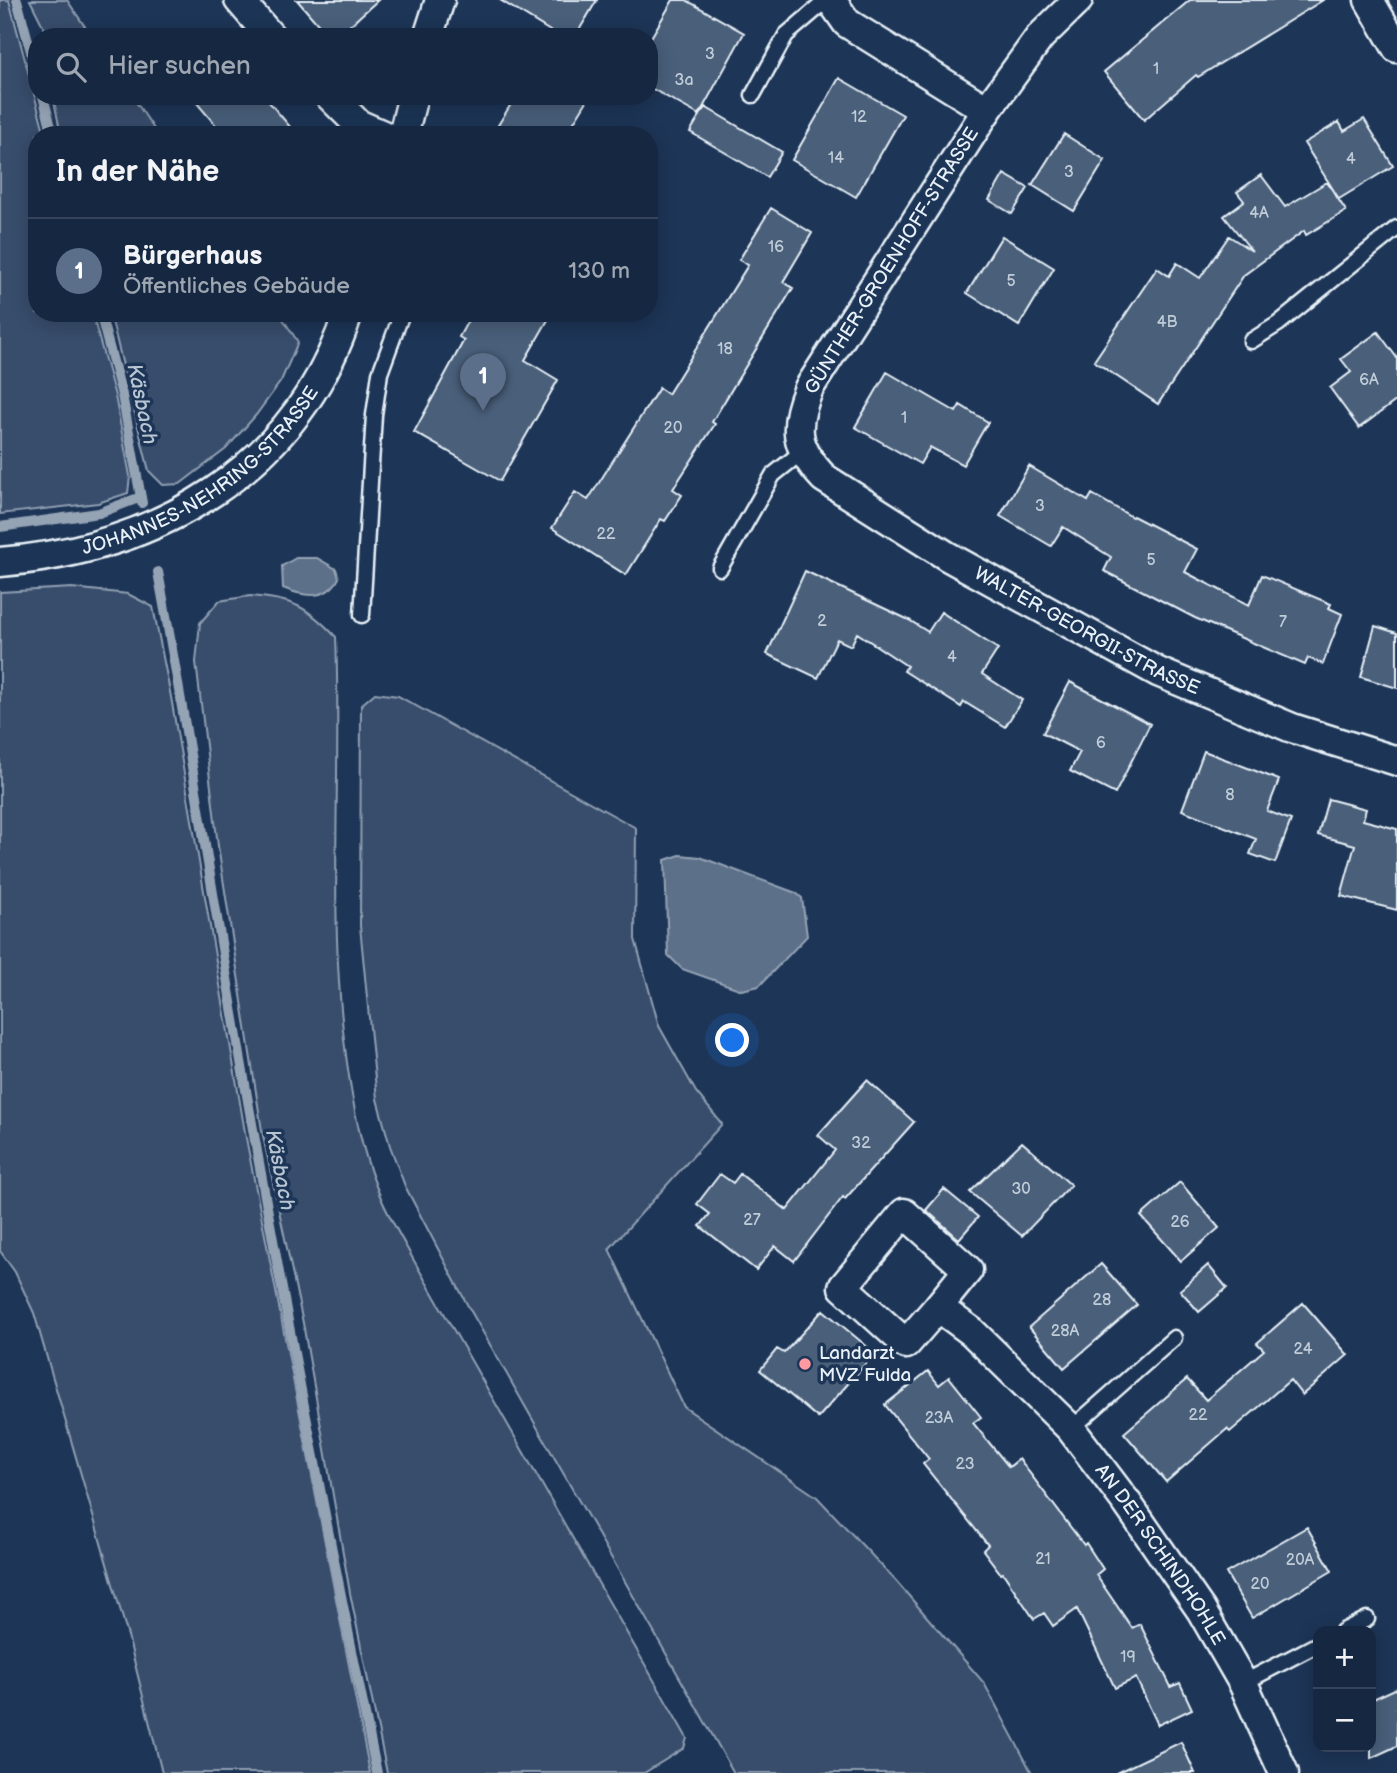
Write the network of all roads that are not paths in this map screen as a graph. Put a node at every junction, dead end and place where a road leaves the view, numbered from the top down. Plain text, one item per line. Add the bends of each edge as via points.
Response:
1 (239, 0) edge
2 (440, 0) edge
3 (829, 0) edge
4 (1078, 0) edge
5 (1369, 0) edge
6 (263, 28) edge
7 (431, 28) edge
8 (1397, 48) edge
9 (753, 94) dead end
10 (339, 105) edge
11 (411, 105) edge
12 (987, 110) junction
13 (363, 126) edge
14 (405, 126) edge
15 (1397, 228) edge
16 (344, 322) edge
17 (399, 322) edge
18 (1251, 341) dead end
19 (803, 451) junction
20 (0, 562) edge
21 (720, 568) dead end
22 (362, 615) dead end
23 (1397, 761) edge
24 (938, 1307) junction
25 (1174, 1338) dead end
26 (1071, 1429) junction
27 (1367, 1619) dead end
28 (1353, 1626) edge
29 (1313, 1647) edge
30 (1243, 1683) junction
31 (1284, 1773) edge

1 - 6 street
2 - 7 street
3 - 9 lane via 786,35
3 - 12 street via 847,23
4 - 12 street, GÜNTHER-GROENHOFF-STRASSE via 1040,37
5 - 8 street
10 - 13 street
11 - 14 street
12 - 19 street, GÜNTHER-GROENHOFF-STRASSE via 809,388 798,422 797,438
15 - 18 lane
16 - 20 street, JOHANNES-NEHRING-STRASSE via 321,376 295,415 262,454 214,492 173,517 118,540
17 - 22 lane via 380,373 374,415
19 - 21 lane via 773,475
19 - 23 street, WALTER-GEORGII-STRASSE via 824,478 947,556 1158,672 1292,728
24 - 24 street via 968,1270 904,1213 843,1287 906,1344
24 - 26 street, AN DER SCHINDHOHLE via 972,1332
25 - 26 lane
26 - 30 street, AN DER SCHINDHOHLE via 1201,1610
27 - 28 lane
29 - 30 lane
30 - 31 street, AN DER SCHINDHOHLE

